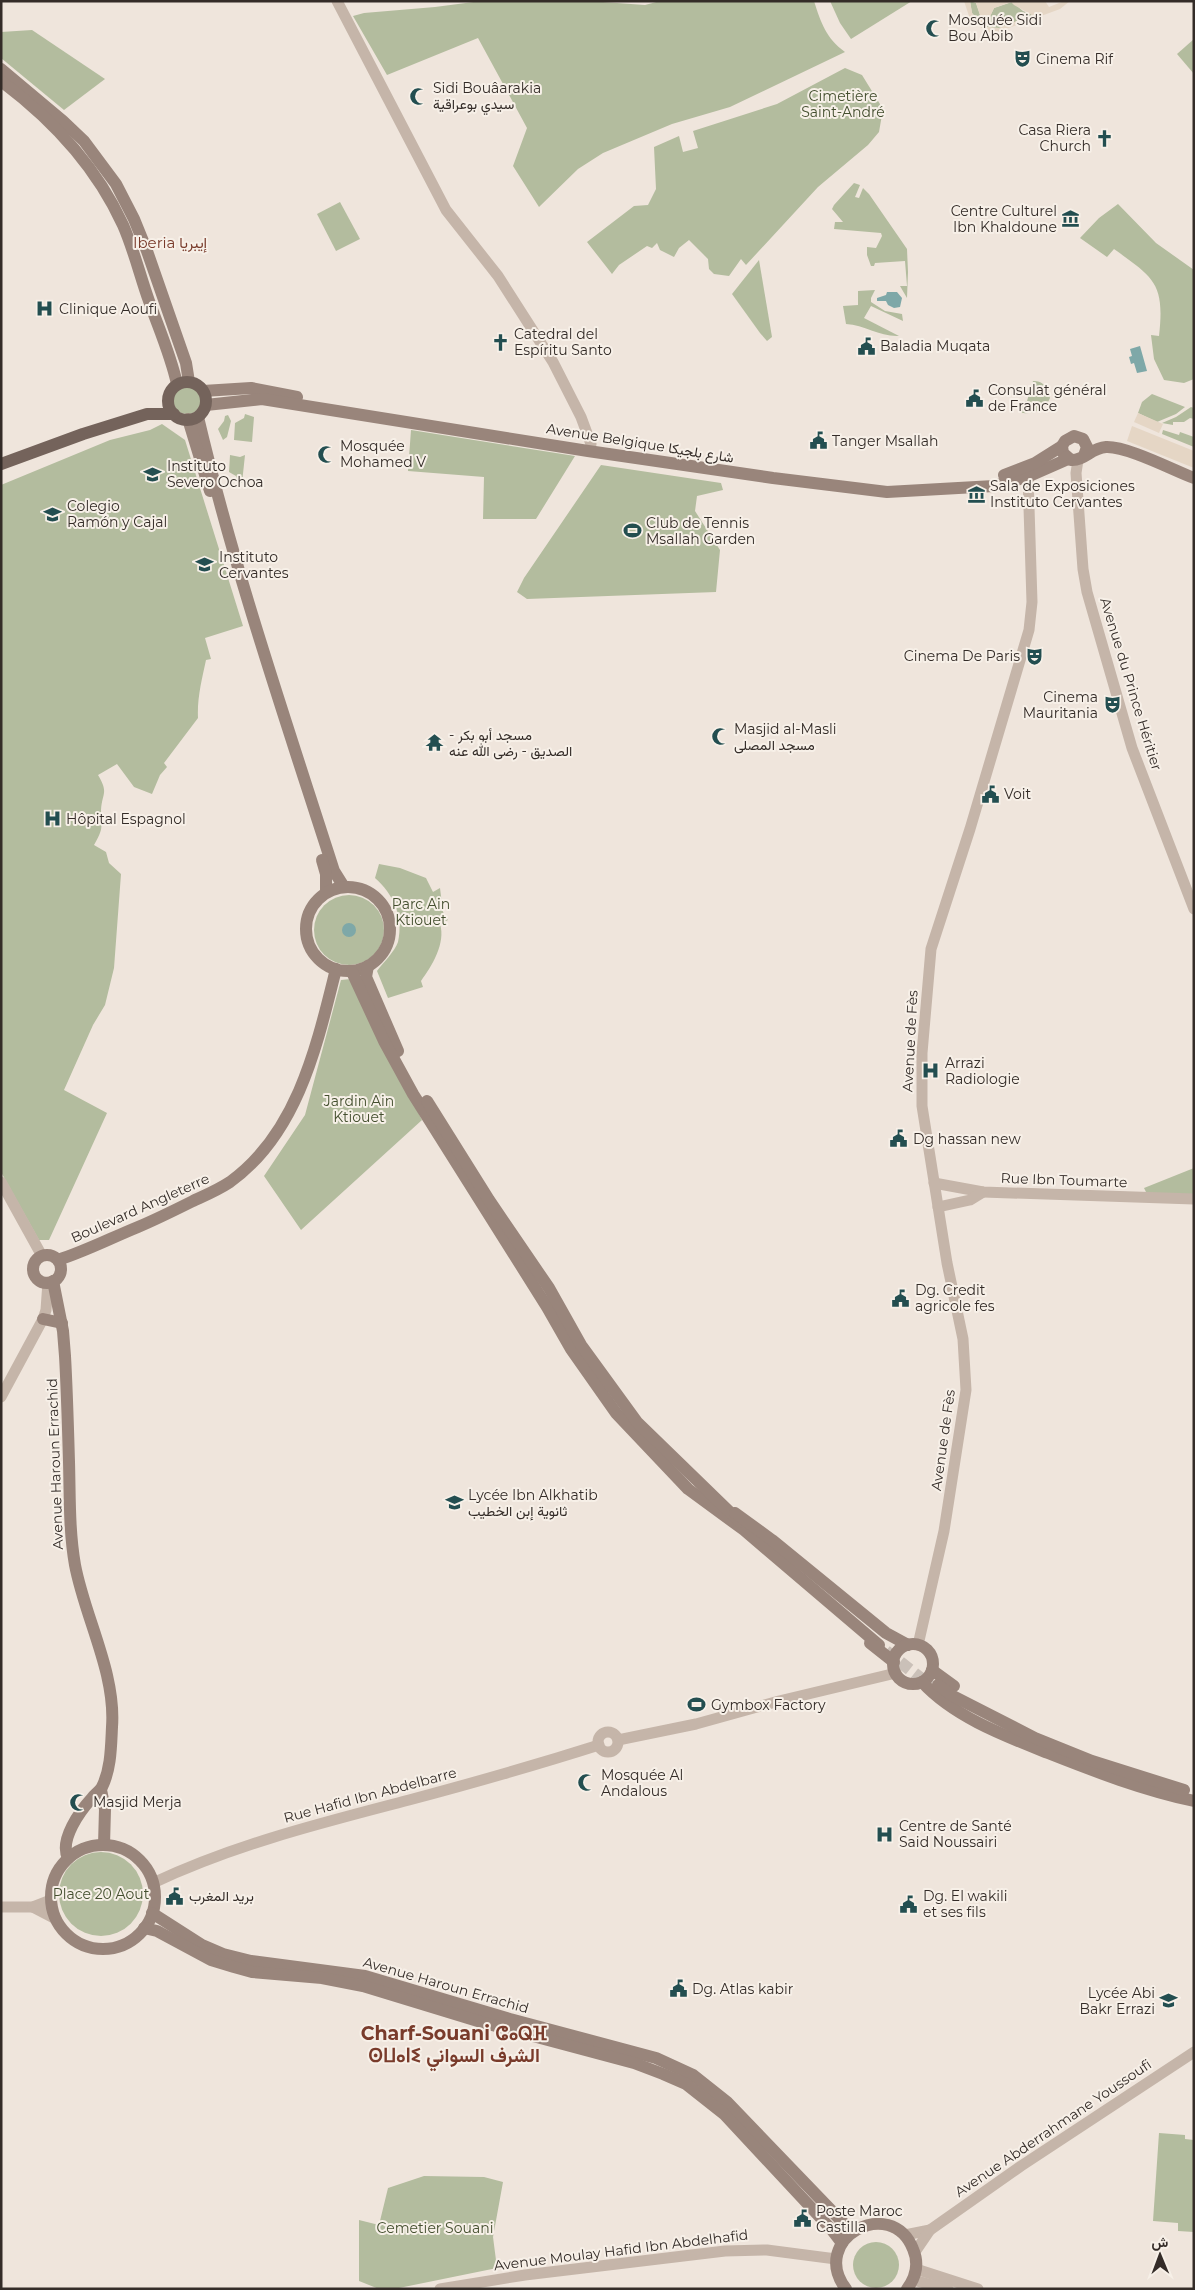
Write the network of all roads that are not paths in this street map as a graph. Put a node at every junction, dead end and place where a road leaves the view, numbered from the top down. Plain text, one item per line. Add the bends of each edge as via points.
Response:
1 (337, 1) edge
2 (1, 69) edge
3 (1, 80) edge
4 (183, 383) junction
5 (204, 391) junction
6 (168, 398) junction
7 (206, 405) junction
8 (147, 414) junction
9 (174, 414) junction
10 (193, 418) junction
11 (1085, 441) junction
12 (591, 444) junction
13 (1062, 446) junction
14 (1077, 458) junction
15 (1035, 463) junction
16 (1, 464) edge
17 (1194, 472) edge
18 (1028, 476) junction
19 (1194, 478) edge
20 (344, 887) junction
21 (326, 892) junction
22 (1194, 909) edge
23 (368, 966) junction
24 (336, 969) junction
25 (352, 972) junction
26 (1, 1182) edge
27 (934, 1183) junction
28 (983, 1192) junction
29 (1194, 1199) edge
30 (938, 1207) junction
31 (42, 1256) junction
32 (58, 1260) junction
33 (51, 1282) junction
34 (43, 1319) junction
35 (62, 1323) junction
36 (1, 1398) edge
37 (727, 1513) junction
38 (882, 1643) tunnel mouth
39 (913, 1645) junction
40 (895, 1667) junction
41 (932, 1670) junction
42 (922, 1682) junction
43 (938, 1688) tunnel mouth
44 (1052, 1749) junction
45 (101, 1790) junction
46 (1194, 1792) edge
47 (1194, 1801) edge
48 (104, 1845) junction
49 (68, 1858) junction
50 (153, 1883) junction
51 (51, 1900) junction
52 (1, 1907) edge
53 (33, 1907) junction
54 (152, 1913) junction
55 (56, 1918) junction
56 (144, 1928) junction
57 (1194, 2052) edge
58 (930, 2230) junction
59 (852, 2232) junction
60 (905, 2235) junction
61 (842, 2243) junction
62 (915, 2252) junction
63 (836, 2259) junction
64 (912, 2279) edge
65 (440, 2289) edge
66 (846, 2289) edge
67 (948, 2289) edge
68 (978, 2289) edge

1 - 12 street via 446,210 498,276 549,354 579,412
2 - 4 main road via 84,141 116,184 147,251 186,362
3 - 4 main road via 73,146 110,199 134,253 161,337
4 - 5 main road via 200,386
4 - 6 main road via 171,390
5 - 7 main road
5 - 12 main road, Avenue Belgique شارع بلجيكا via 242,387 260,389
6 - 8 main road
6 - 9 main road
7 - 10 main road
7 - 18 main road, Avenue Belgique شارع بلجيكا via 262,399 597,452 887,492 994,486
8 - 9 main road
8 - 16 main road
9 - 10 main road
10 - 20 main road via 334,871
10 - 21 main road via 237,588 326,874
11 - 13 main road via 1072,436
11 - 14 main road via 1087,450
11 - 17 main road via 1110,440
12 - 15 main road, Avenue Belgique شارع بلجيكا via 885,486 976,482 1003,476
13 - 14 main road via 1064,453
13 - 15 main road, Avenue Belgique شارع بلجيكا
14 - 18 main road, Avenue Belgique شارع بلجيكا
14 - 19 main road, Avenue Belgique شارع بلجيكا via 1095,449 1111,447
14 - 22 street, Avenue du Prince Héritier via 1085,585 1132,748
15 - 18 main road
18 - 27 street, Avenue de Fès via 1032,602 1029,630 931,949 921,1077 922,1106
20 - 21 main road
20 - 23 main road via 363,889 374,895 388,914 387,944 378,959
21 - 24 main road via 309,913 306,937 317,957
23 - 25 main road
23 - 37 main road via 366,977 369,986 419,1089 548,1288 581,1345 637,1422
24 - 25 main road
24 - 32 main road, Boulevard Angleterre via 301,1088 274,1136 244,1171 212,1193 97,1246
25 - 37 main road via 413,1094 576,1358 634,1434 688,1489
26 - 31 street
27 - 28 street, Rue Ibn Toumarte
27 - 30 street, Avenue de Fès
28 - 29 street, Rue Ibn Toumarte
28 - 30 street via 970,1200
30 - 39 street, Avenue de Fès via 963,1339 966,1390 944,1531
31 - 32 main road
31 - 33 main road via 34,1265 34,1274 40,1280
32 - 33 main road via 61,1271
33 - 34 street
33 - 35 main road, Avenue Haroun Errachid
34 - 35 main road
34 - 36 street
35 - 45 main road, Avenue Haroun Errachid via 72,1547 80,1589 106,1673 112,1708 110,1754
37 - 38 main road
37 - 39 main road via 772,1540 886,1632
37 - 40 main road via 759,1551
39 - 40 main road via 898,1651
39 - 41 main road via 923,1647 931,1656
40 - 42 main road via 899,1678 910,1684
40 - 50 street, Rue Hafid Ibn Abdelbarre via 696,1724 618,1740 612,1732 606,1732 600,1735 599,1745 508,1774 262,1839 220,1853
41 - 42 main road
41 - 44 main road
42 - 44 main road via 962,1713 1028,1745
43 - 44 main road via 950,1700
44 - 46 main road
44 - 47 main road via 1108,1777
45 - 48 main road, Avenue Haroun Errachid via 105,1809
45 - 49 main road, Avenue Haroun Errachid via 89,1802 69,1834 65,1849
48 - 49 main road via 91,1846
48 - 50 main road via 129,1852 140,1860
49 - 51 main road via 54,1878
50 - 54 main road
51 - 53 street
51 - 55 main road
52 - 53 street
53 - 55 street
54 - 56 main road
54 - 59 main road, Avenue Haroun Errachid via 202,1945 223,1954 251,1962 365,1976 656,2058 676,2067 727,2102
55 - 56 main road via 64,1932 76,1942 106,1949 134,1939
56 - 61 main road, Avenue Haroun Errachid via 172,1937 211,1960 234,1967 363,1986 634,2063 686,2084 724,2114
57 - 58 street, Avenue Abderrahmane Youssoufi
58 - 60 street, Avenue Abderrahmane Youssoufi
58 - 62 street, Avenue Abderrahmane Youssoufi
59 - 60 main road via 869,2224 879,2224
59 - 61 main road
60 - 62 main road
61 - 63 main road
62 - 64 main road
63 - 65 street, Avenue Moulay Hafid Ibn Abdelhafid via 767,2250 725,2251 525,2275
63 - 66 main road via 837,2271
64 - 67 street
64 - 68 street

